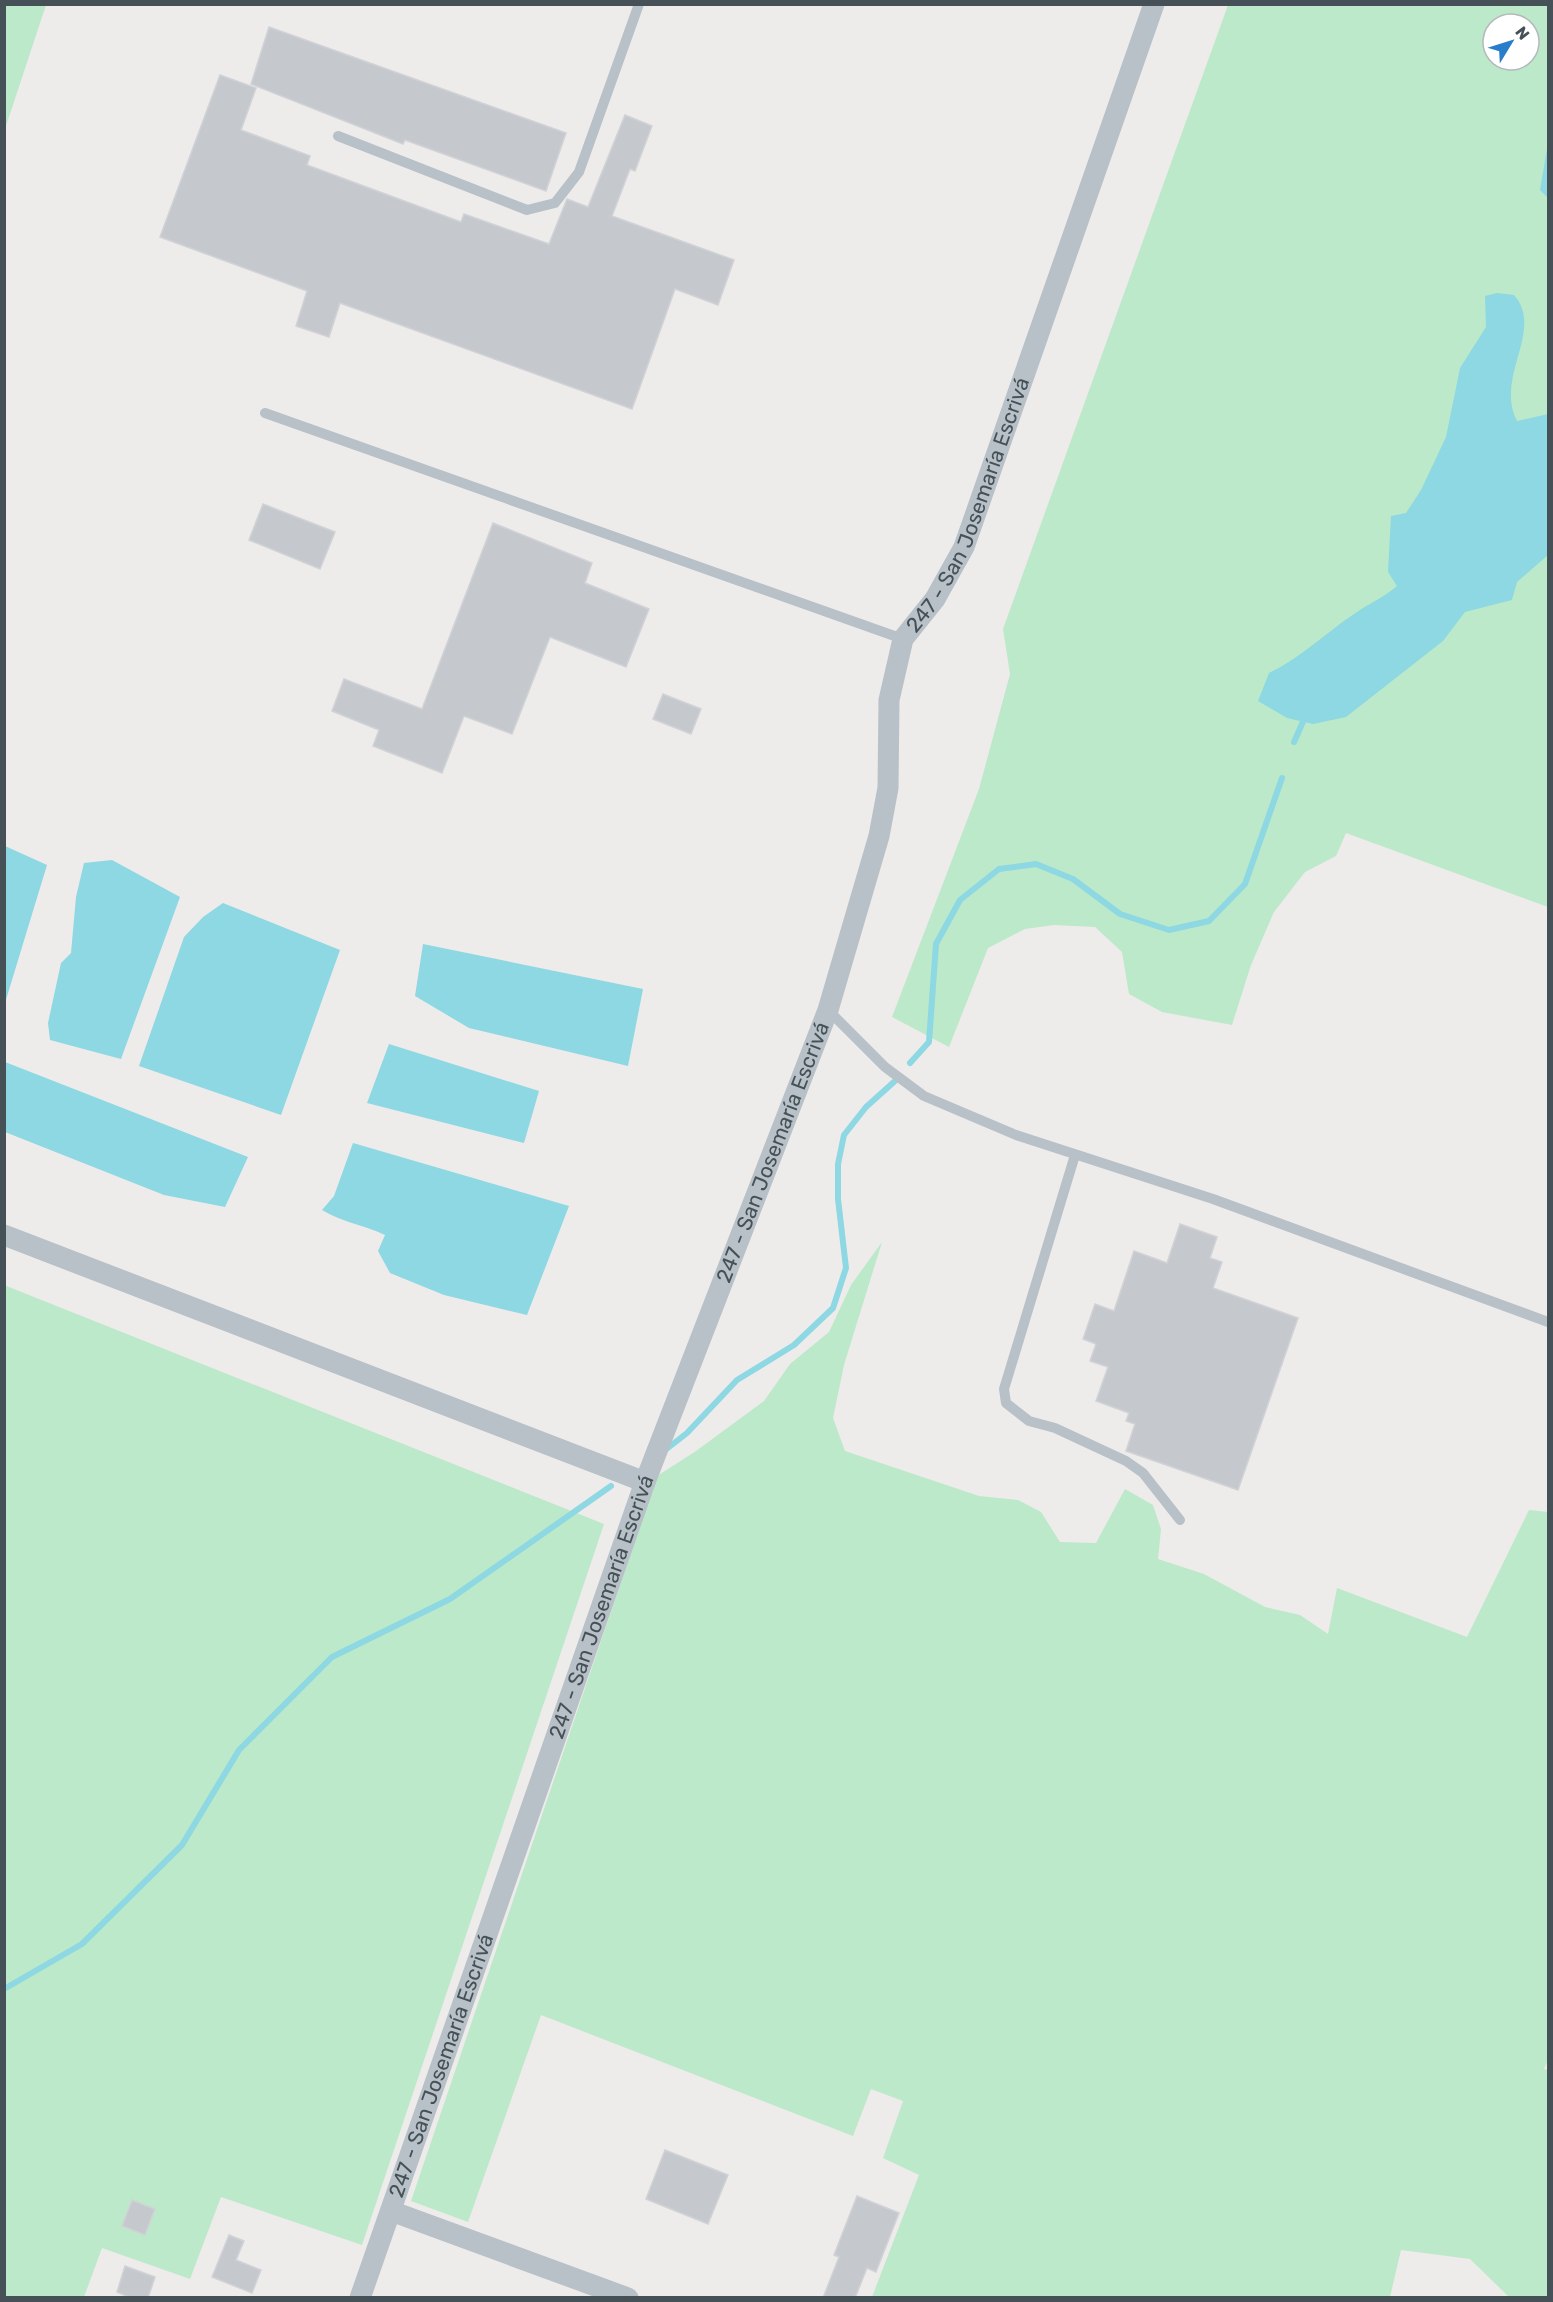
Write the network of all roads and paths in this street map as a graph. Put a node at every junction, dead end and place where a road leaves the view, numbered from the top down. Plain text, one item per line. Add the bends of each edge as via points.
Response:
1 (639, 4) edge
2 (1154, 4) edge
3 (338, 136) dead end
4 (265, 413) dead end
5 (903, 639) junction
6 (828, 1010) junction
7 (1075, 1155) junction
8 (4, 1235) edge
9 (1548, 1322) edge
10 (645, 1482) junction
11 (1180, 1520) dead end
12 (391, 2211) junction
13 (360, 2298) edge
14 (628, 2298) edge

1 - 3 lane via 579,172 555,203 527,210
2 - 5 street, 247 - San Josemaría Escrivá via 964,547 935,599
4 - 5 lane
5 - 6 street, 247 - San Josemaría Escrivá via 889,700 888,788 879,836
6 - 7 lane via 885,1067 924,1096
6 - 10 street, 247 - San Josemaría Escrivá
7 - 9 lane via 1213,1199
7 - 11 lane via 1004,1389 1006,1403 1029,1420 1126,1461 1143,1473
8 - 10 street
10 - 12 street, 247 - San Josemaría Escrivá
12 - 13 street, 247 - San Josemaría Escrivá
12 - 14 street

